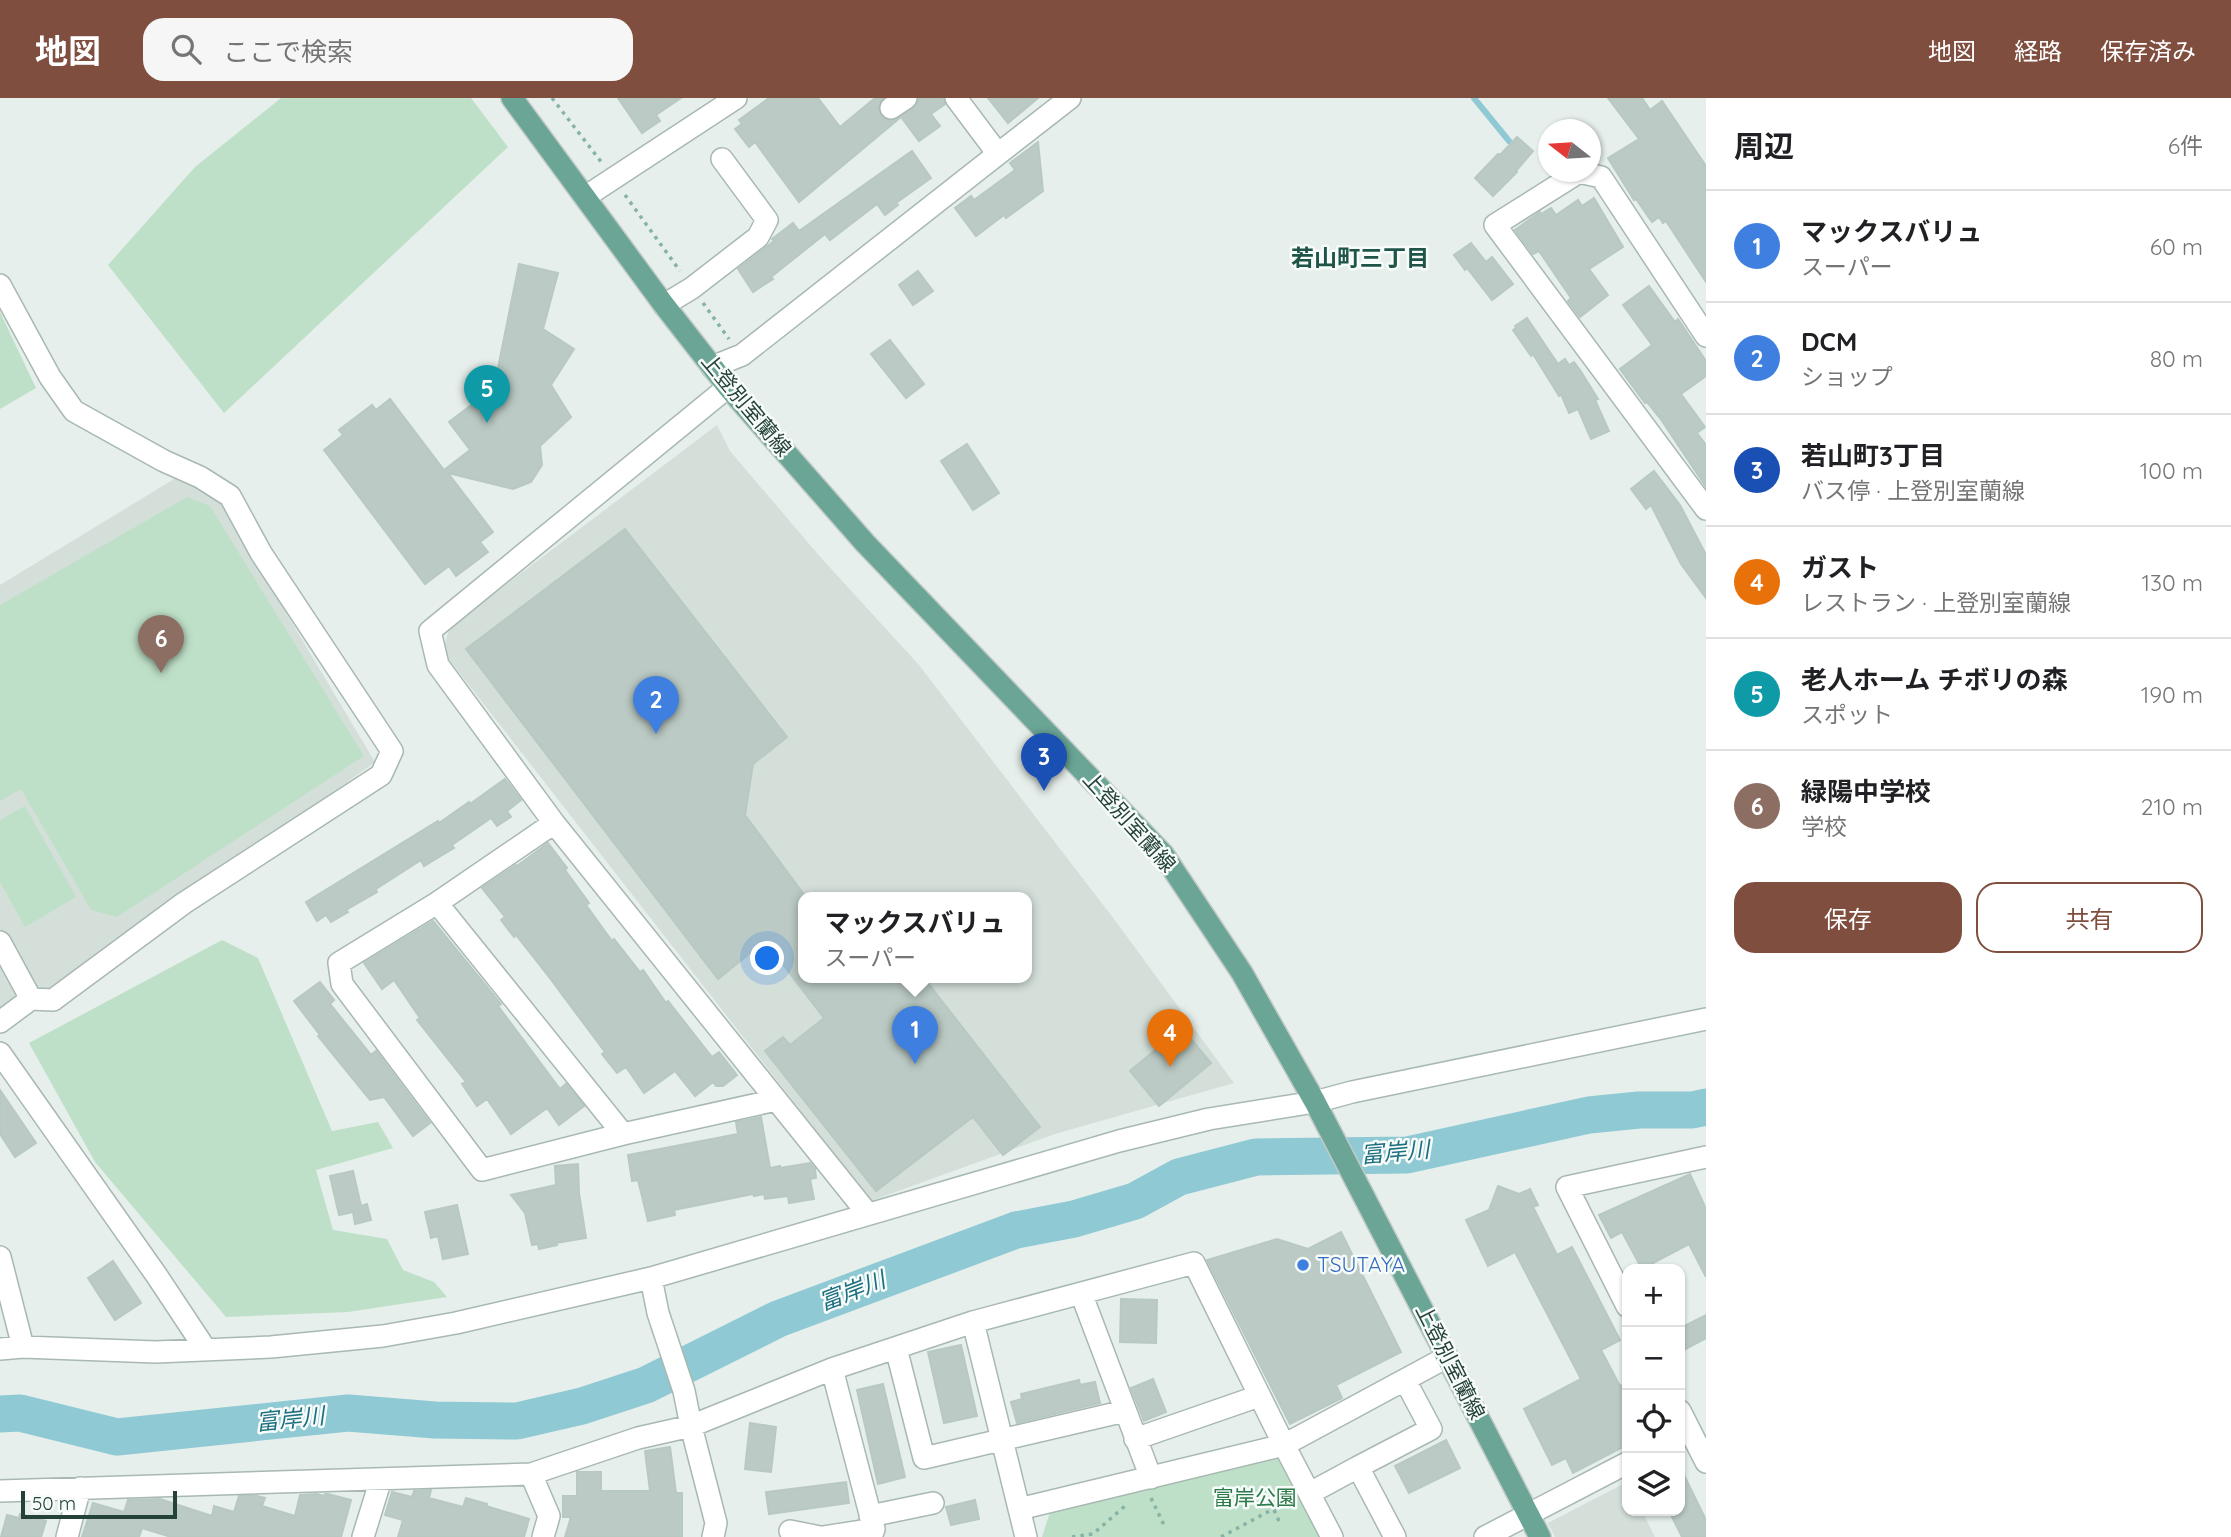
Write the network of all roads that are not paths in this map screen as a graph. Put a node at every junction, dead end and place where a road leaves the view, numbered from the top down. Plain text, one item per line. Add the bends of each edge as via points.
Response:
1 (512, 98) edge
2 (956, 98) edge
3 (1070, 98) edge
4 (730, 100) edge
5 (998, 155) junction
6 (722, 159) dead end
7 (584, 197) junction
8 (0, 285) edge
9 (664, 305) junction
10 (1706, 336) edge
11 (712, 367) junction
12 (728, 387) junction
13 (1706, 509) edge
14 (554, 823) junction
15 (437, 903) junction
16 (0, 942) edge
17 (31, 999) junction
18 (1706, 1019) edge
19 (0, 1022) edge
20 (0, 1053) edge
21 (776, 1100) junction
22 (1315, 1102) junction
23 (623, 1134) junction
24 (1706, 1157) edge
25 (868, 1214) junction
26 (0, 1257) edge
27 (651, 1278) junction
28 (1081, 1293) junction
29 (1622, 1296) edge
30 (973, 1322) junction
31 (23, 1347) junction
32 (896, 1348) junction
33 (0, 1349) edge
34 (206, 1350) junction
35 (1447, 1357) junction
36 (832, 1369) junction
37 (1405, 1380) junction
38 (1259, 1396) junction
39 (1125, 1411) junction
40 (691, 1426) junction
41 (1685, 1433) edge
42 (1135, 1439) junction
43 (1002, 1441) junction
44 (1284, 1445) junction
45 (1706, 1462) edge
46 (1622, 1466) edge
47 (1358, 1467) junction
48 (531, 1474) junction
49 (381, 1479) junction
50 (80, 1488) junction
51 (1147, 1489) junction
52 (0, 1491) edge
53 (1299, 1501) junction
54 (933, 1503) dead end
55 (1019, 1510) junction
56 (1528, 1515) junction
57 (872, 1527) edge
58 (790, 1531) dead end
59 (67, 1537) edge
60 (363, 1537) edge
61 (543, 1537) edge
62 (713, 1537) edge
63 (822, 1537) edge
64 (1026, 1537) edge
65 (1332, 1537) edge
66 (1395, 1537) edge
67 (1485, 1537) edge
68 (1540, 1537) edge

1 - 7 main road, 上登別室蘭線
2 - 5 street
3 - 5 street
4 - 7 street
5 - 11 street via 742,355
6 - 9 street via 768,220 758,237
7 - 9 main road, 上登別室蘭線
8 - 17 street via 50,377 75,411 230,496 261,553 392,751 381,775 184,903 53,1000
9 - 11 main road, 上登別室蘭線
10 - 13 street via 1601,177 1579,172 1495,225
11 - 12 main road, 上登別室蘭線
12 - 14 street via 430,631 438,665
12 - 22 main road, 上登別室蘭線 via 865,543 1163,854 1242,973
14 - 15 street
14 - 21 street
15 - 23 street
15 - 23 street via 339,963 342,984 482,1170
16 - 17 street
17 - 19 street
18 - 22 street
20 - 34 street
21 - 23 street
21 - 25 street
22 - 25 street via 1209,1119 1119,1141
22 - 35 main road, 上登別室蘭線
24 - 29 street via 1567,1187
25 - 27 street
26 - 31 street
27 - 34 street via 383,1336
27 - 40 street
28 - 30 street
28 - 38 street via 1194,1263
28 - 39 street
30 - 32 street
30 - 43 street
31 - 33 street
31 - 34 street
32 - 36 street
32 - 43 street via 924,1458
35 - 37 street
35 - 56 main road, 上登別室蘭線
36 - 40 street
36 - 57 street
37 - 44 street
37 - 47 street via 1431,1429
38 - 42 street
38 - 44 street
39 - 42 street
39 - 43 street
40 - 48 street via 638,1438
40 - 62 street via 716,1523
41 - 45 street
42 - 51 street
43 - 55 street
44 - 51 street
44 - 53 street
46 - 56 street
47 - 53 street
47 - 66 street
48 - 49 street
48 - 61 street via 549,1516
49 - 50 street
49 - 60 street
50 - 52 street
50 - 59 street
51 - 55 street
53 - 65 street
54 - 57 street
55 - 64 street
56 - 67 street
56 - 68 main road, 上登別室蘭線
57 - 63 street
58 - 63 street

